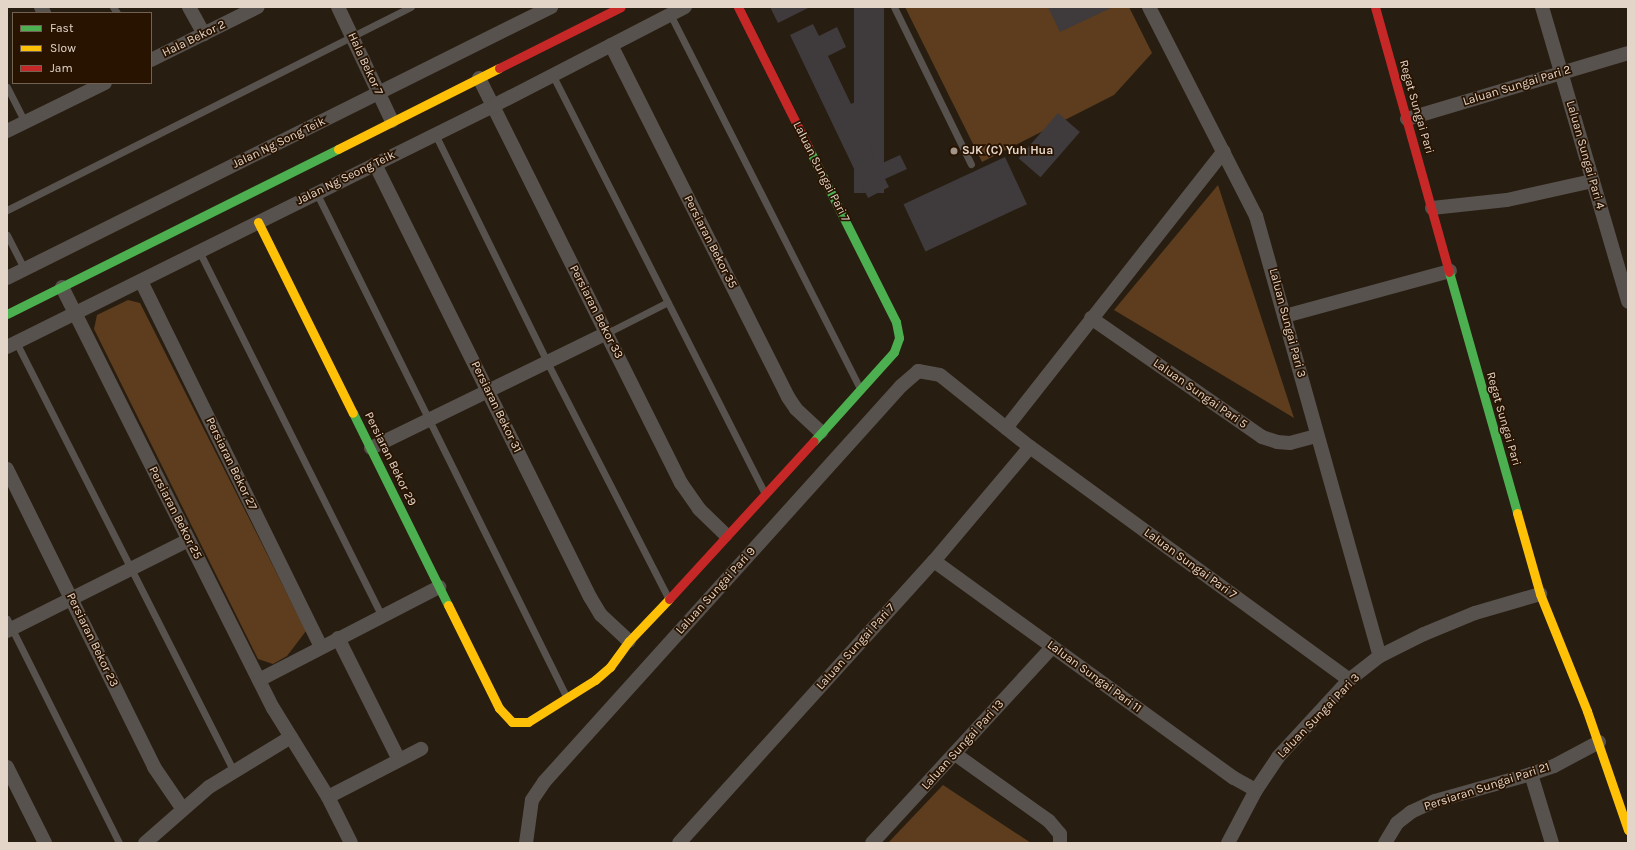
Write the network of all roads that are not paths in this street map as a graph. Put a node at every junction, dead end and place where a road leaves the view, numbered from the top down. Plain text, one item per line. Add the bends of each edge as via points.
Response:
1 (189, 7) edge
2 (258, 7) edge
3 (338, 7) edge
4 (411, 7) edge
5 (552, 7) edge
6 (621, 7) edge
7 (685, 7) edge
8 (738, 7) edge
9 (894, 7) edge
10 (1149, 7) edge
11 (1375, 7) edge
12 (1542, 7) edge
13 (670, 14) junction
14 (204, 34) junction
15 (352, 36) junction
16 (611, 45) junction
17 (1628, 53) edge
18 (152, 60) edge
19 (1561, 73) junction
20 (552, 74) junction
21 (479, 78) junction
22 (101, 84) edge
23 (7, 87) edge
24 (83, 88) edge
25 (379, 93) junction
26 (493, 106) junction
27 (1407, 119) junction
28 (392, 121) junction
29 (25, 122) junction
30 (7, 132) edge
31 (435, 134) junction
32 (1224, 151) junction
33 (375, 164) junction
34 (971, 164) dead end
35 (1593, 181) junction
36 (316, 192) junction
37 (1432, 208) junction
38 (7, 210) edge
39 (258, 222) junction
40 (7, 235) edge
41 (199, 251) junction
42 (24, 269) junction
43 (1450, 271) junction
44 (7, 278) edge
45 (141, 281) junction
46 (62, 287) junction
47 (668, 302) junction
48 (1628, 302) edge
49 (7, 314) edge
50 (76, 314) junction
51 (1285, 316) junction
52 (1091, 318) junction
53 (607, 333) junction
54 (12, 345) edge
55 (547, 362) junction
56 (940, 375) joint
57 (861, 389) junction
58 (488, 391) junction
59 (429, 421) junction
60 (1006, 428) junction
61 (821, 432) junction
62 (1317, 436) junction
63 (1030, 447) junction
64 (372, 448) junction
65 (7, 469) edge
66 (766, 495) junction
67 (726, 535) junction
68 (189, 540) junction
69 (934, 561) junction
70 (130, 570) junction
71 (439, 587) junction
72 (1540, 594) junction
73 (669, 599) junction
74 (72, 600) junction
75 (382, 616) junction
76 (9, 626) edge
77 (338, 638) junction
78 (629, 641) junction
79 (321, 647) junction
80 (1052, 647) junction
81 (1380, 656) junction
82 (259, 680) junction
83 (1349, 680) junction
84 (567, 698) junction
85 (291, 737) junction
86 (1599, 742) junction
87 (421, 749) dead end
88 (955, 754) junction
89 (399, 760) junction
90 (7, 766) edge
91 (233, 770) junction
92 (1531, 774) junction
93 (1256, 790) junction
94 (328, 797) junction
95 (182, 808) junction
96 (1628, 830) edge
97 (1389, 841) edge
98 (45, 843) edge
99 (119, 843) edge
100 (145, 843) edge
101 (351, 843) edge
102 (526, 843) edge
103 (679, 843) edge
104 (872, 843) edge
105 (1060, 843) edge
106 (1228, 843) edge
107 (1552, 843) edge

1 - 14 street
2 - 14 street, Hala Bekor 2
3 - 15 street, Hala Bekor 7
4 - 15 lane
5 - 25 street, Jalan Ng Song Teik
6 - 21 main road
7 - 13 street, Jalan Ng Seong Teik
8 - 57 main road, Laluan Sungai Pari 7 via 896,322 899,338 894,352
9 - 34 lane
10 - 32 street, Laluan Sungai Pari 3
11 - 27 main road, Regat Sungai Pari
12 - 19 street, Laluan Sungai Pari 4
13 - 16 street, Jalan Ng Seong Teik
13 - 57 lane via 853,379
14 - 18 street, Hala Bekor 2
15 - 25 street, Hala Bekor 7
15 - 38 lane
16 - 20 street, Jalan Ng Seong Teik
16 - 61 street, Persiaran Bekor 35 via 788,397 796,409
17 - 19 street, Laluan Sungai Pari 2
19 - 27 street, Laluan Sungai Pari 2
19 - 35 street, Laluan Sungai Pari 4
20 - 26 street, Jalan Ng Seong Teik
20 - 47 lane
21 - 26 street, Persiaran Bekor 33
21 - 28 main road
22 - 24 street
23 - 29 lane
24 - 29 street
25 - 28 street, Hala Bekor 7
25 - 42 street, Jalan Ng Song Teik
26 - 31 street, Jalan Ng Seong Teik
26 - 53 street, Persiaran Bekor 33
27 - 37 main road, Regat Sungai Pari
28 - 46 main road
29 - 30 street
31 - 33 street, Jalan Ng Seong Teik
31 - 55 lane
32 - 51 street, Laluan Sungai Pari 3 via 1256,216
32 - 52 street
33 - 36 street, Jalan Ng Seong Teik
33 - 58 street, Persiaran Bekor 31
35 - 37 street via 1507,200
35 - 48 street, Laluan Sungai Pari 4
36 - 39 street, Jalan Ng Seong Teik
36 - 59 lane
37 - 43 main road, Regat Sungai Pari
39 - 41 street, Jalan Ng Seong Teik
39 - 64 main road, Persiaran Bekor 29
40 - 42 lane
41 - 45 street, Jalan Ng Seong Teik
41 - 75 lane
42 - 44 street, Jalan Ng Song Teik
43 - 51 street
43 - 72 main road, Regat Sungai Pari
45 - 50 street, Jalan Ng Seong Teik
45 - 79 street, Persiaran Bekor 27
46 - 49 main road
46 - 50 street, Persiaran Bekor 25
47 - 53 lane
47 - 66 lane
50 - 54 street, Jalan Ng Seong Teik
50 - 68 street, Persiaran Bekor 25
51 - 62 street, Laluan Sungai Pari 3
52 - 60 street
52 - 62 street, Laluan Sungai Pari 5 via 1262,437 1290,443
53 - 55 street
53 - 67 street, Persiaran Bekor 33 via 682,483 699,509
54 - 70 lane
55 - 58 street
55 - 73 lane
56 - 60 street, Laluan Sungai Pari 7
56 - 102 street, Laluan Sungai Pari 9 via 918,371 910,376 544,782 532,800
57 - 61 main road
58 - 59 street
58 - 78 street, Persiaran Bekor 31 via 590,597 601,615
59 - 64 street
59 - 84 lane
60 - 63 street, Laluan Sungai Pari 7
61 - 66 main road
62 - 81 street, Laluan Sungai Pari 3
63 - 69 street, Laluan Sungai Pari 7
63 - 83 street, Laluan Sungai Pari 7
64 - 71 main road, Persiaran Bekor 29
65 - 74 street, Persiaran Bekor 23
66 - 67 main road
67 - 73 main road
68 - 70 street
68 - 82 street, Persiaran Bekor 25
69 - 80 street, Laluan Sungai Pari 11
69 - 103 street, Laluan Sungai Pari 7
70 - 74 street
70 - 91 lane
71 - 75 street
71 - 84 main road, Persiaran Bekor 29 via 505,717 519,724 528,722
72 - 81 street, Laluan Sungai Pari 3 via 1475,613
72 - 86 main road, Regat Sungai Pari
73 - 78 main road
74 - 76 street
74 - 95 street, Persiaran Bekor 23 via 154,767
75 - 77 street
76 - 99 lane
77 - 79 street
77 - 89 street
78 - 84 main road via 610,667
79 - 82 street
80 - 88 street, Laluan Sungai Pari 13
80 - 93 street, Laluan Sungai Pari 11 via 1234,778
81 - 83 street, Laluan Sungai Pari 3
82 - 85 street, Persiaran Bekor 25
83 - 93 street, Laluan Sungai Pari 3 via 1278,757
85 - 91 street
85 - 94 street, Persiaran Bekor 25
86 - 92 street, Persiaran Sungai Pari 21 via 1554,766
86 - 96 main road, Regat Sungai Pari
87 - 89 street
88 - 104 street, Laluan Sungai Pari 13
88 - 105 street via 1049,821 1060,834
89 - 94 street
90 - 98 street
91 - 95 street
92 - 97 street, Persiaran Sungai Pari 21 via 1436,801 1411,812 1397,823
92 - 107 street
93 - 106 street, Laluan Sungai Pari 3
94 - 101 street, Persiaran Bekor 25
95 - 100 street

